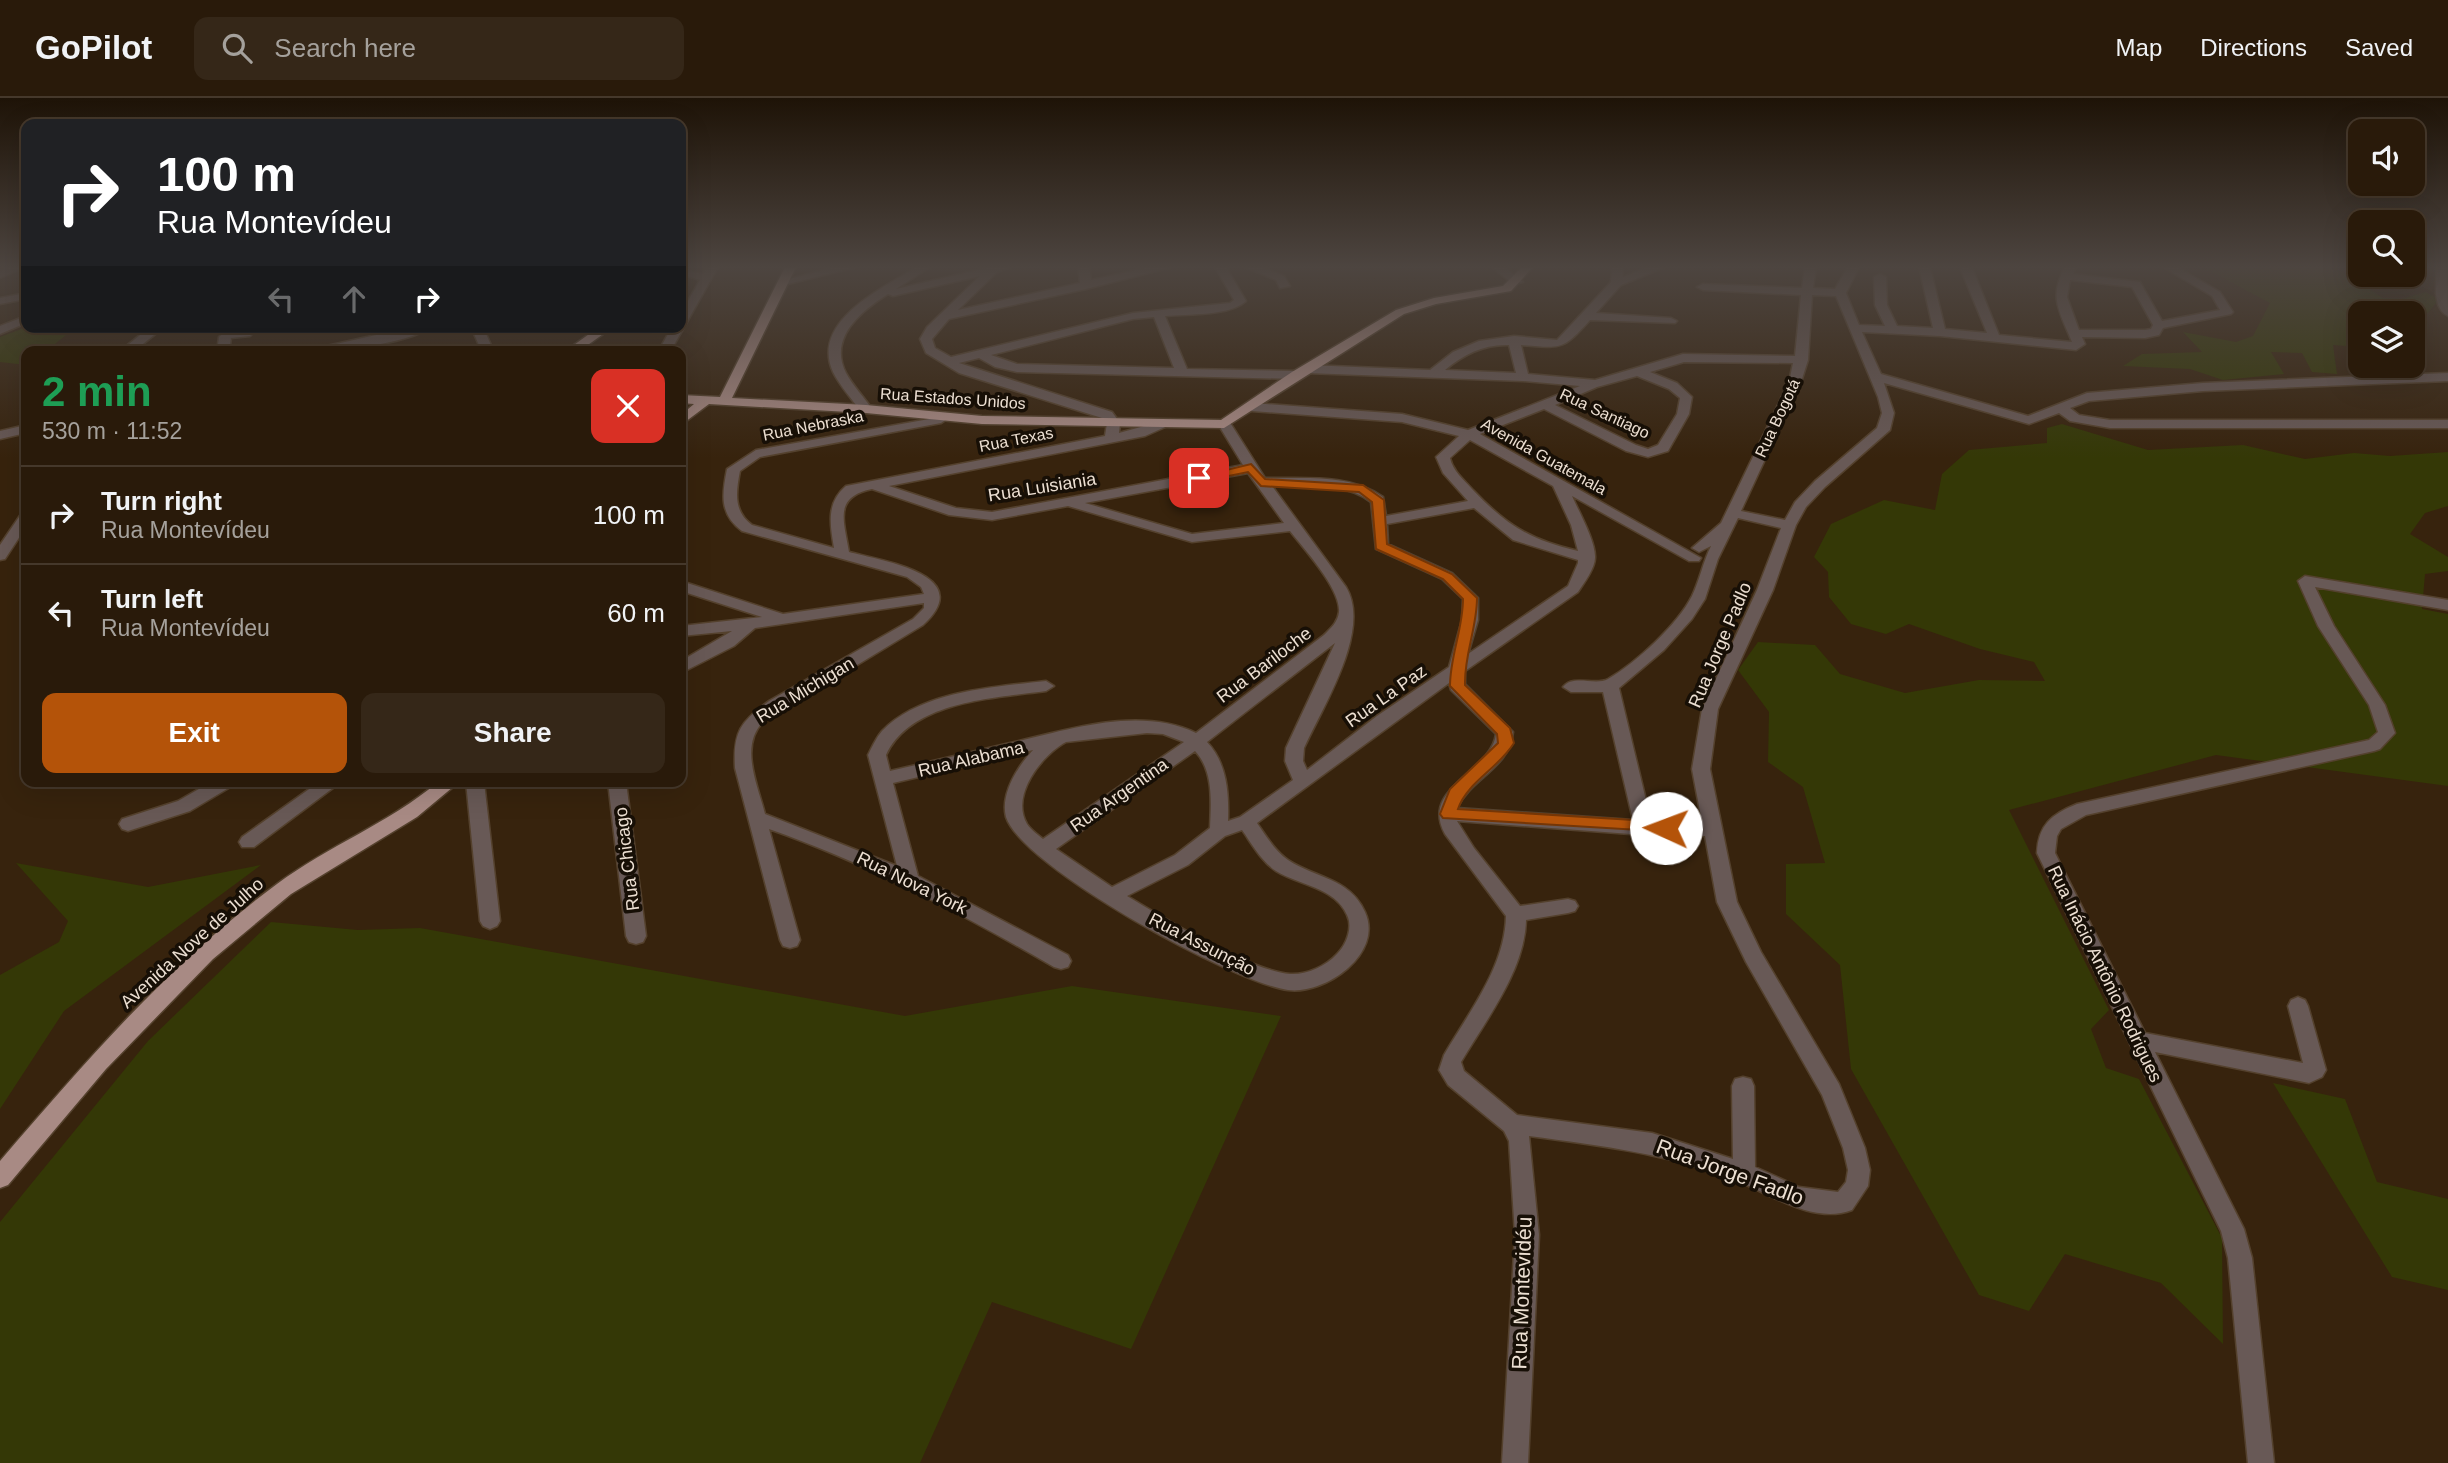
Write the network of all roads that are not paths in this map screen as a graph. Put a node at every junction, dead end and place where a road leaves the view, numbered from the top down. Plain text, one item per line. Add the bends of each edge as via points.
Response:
1 (760, 331) edge
2 (840, 331) edge
3 (932, 331) edge
4 (1077, 331) edge
5 (1165, 331) edge
6 (1371, 331) edge
7 (1573, 331) edge
8 (1804, 331) edge
9 (1855, 331) edge
10 (1909, 331) edge
11 (1991, 331) edge
12 (2156, 331) edge
13 (1940, 332) joint
14 (151, 333) edge
15 (238, 333) edge
16 (406, 333) edge
17 (598, 333) edge
18 (2075, 333) joint
19 (1994, 337) junction
20 (1514, 340) junction
21 (136, 346) edge
22 (226, 346) edge
23 (341, 346) edge
24 (579, 346) edge
25 (981, 353) junction
26 (1802, 360) junction
27 (947, 362) junction
28 (1031, 369) junction
29 (1182, 372) junction
30 (1301, 372) junction
31 (1639, 372) junction
32 (1434, 373) junction
33 (1873, 376) junction
34 (1523, 377) junction
35 (2448, 377) edge
36 (1009, 383) junction
37 (1595, 384) junction
38 (686, 399) edge
39 (706, 400) junction
40 (725, 400) junction
41 (1545, 405) junction
42 (1252, 407) junction
43 (2059, 407) junction
44 (866, 409) junction
45 (686, 417) edge
46 (941, 419) junction
47 (1114, 423) junction
48 (1166, 424) junction
49 (1224, 424) junction
50 (2448, 424) edge
51 (21, 430) edge
52 (1469, 434) junction
53 (0, 435) edge
54 (1111, 438) junction
55 (1251, 468) junction
56 (1261, 482) junction
57 (871, 484) junction
58 (1560, 486) junction
59 (1070, 503) junction
60 (1477, 503) junction
61 (1731, 518) junction
62 (1381, 521) junction
63 (21, 524) edge
64 (1296, 526) junction
65 (1789, 526) junction
66 (842, 553) junction
67 (1701, 555) junction
68 (0, 556) edge
69 (1588, 558) junction
70 (686, 588) edge
71 (933, 597) junction
72 (2448, 605) edge
73 (779, 618) junction
74 (1346, 618) junction
75 (751, 624) junction
76 (686, 630) edge
77 (686, 665) edge
78 (1457, 670) junction
79 (1045, 686) dead end
80 (1610, 686) junction
81 (1571, 687) dead end
82 (1058, 738) junction
83 (1196, 741) junction
84 (884, 779) junction
85 (1303, 782) junction
86 (217, 787) edge
87 (325, 787) edge
88 (444, 787) edge
89 (476, 787) edge
90 (618, 787) edge
91 (1448, 814) junction
92 (757, 818) junction
93 (1246, 822) junction
94 (128, 824) dead end
95 (1644, 828) junction
96 (1711, 829) junction
97 (1219, 831) junction
98 (248, 842) dead end
99 (1043, 849) junction
100 (910, 880) junction
101 (1112, 895) junction
102 (1568, 906) dead end
103 (1516, 914) junction
104 (490, 921) dead end
105 (636, 936) dead end
106 (790, 940) dead end
107 (1061, 961) dead end
108 (2298, 1006) dead end
109 (2138, 1040) junction
110 (1743, 1086) dead end
111 (1512, 1124) junction
112 (1744, 1173) junction
113 (0, 1178) edge
114 (1857, 1186) joint
115 (1515, 1463) edge
116 (2261, 1463) edge

1 - 40 main road
2 - 44 street via 836,339 837,368
3 - 27 street via 926,338 930,350
4 - 25 street
5 - 29 street
6 - 30 main road
7 - 20 street via 1559,344
8 - 26 street, Rua Bogotá
9 - 33 street, Rua Jorge Padlo
10 - 13 street
11 - 19 street
12 - 18 street
13 - 19 street
14 - 21 street
15 - 22 street
16 - 23 street
17 - 24 main road
18 - 19 street via 2076,346
20 - 32 street via 1485,341
20 - 34 street
25 - 27 street
25 - 28 street via 1006,367
26 - 31 street via 1694,357
26 - 61 street, Rua Bogotá
27 - 36 street
28 - 29 street
28 - 36 street
29 - 30 street
30 - 32 street
30 - 42 main road
31 - 37 street
31 - 41 street, Rua Santiago via 1673,386 1686,397 1683,414 1657,452 1631,449
32 - 34 street
33 - 43 street via 2021,419
33 - 65 street, Rua Jorge Padlo via 1888,413 1884,430 1820,484
34 - 37 street
35 - 43 street via 2087,397
36 - 47 street via 1097,410
37 - 41 street
38 - 39 main road, Rua Estados Unidos
39 - 40 main road, Rua Estados Unidos
39 - 45 main road
40 - 44 main road, Rua Estados Unidos
41 - 52 street
42 - 49 main road
42 - 52 street, Avenida Guatemala via 1402,418
43 - 50 street via 2075,418 2110,424
44 - 46 main road, Rua Estados Unidos
46 - 47 main road, Rua Estados Unidos
46 - 66 street, Rua Nebraska via 765,452 748,457 734,469 728,498 739,523
47 - 48 main road, Rua Estados Unidos
47 - 54 street
48 - 49 main road, Rua Estados Unidos
48 - 54 street, Rua Texas
49 - 55 street
51 - 53 street
52 - 58 street, Avenida Guatemala
52 - 60 street via 1443,457 1448,472
54 - 57 street, Rua Texas
55 - 56 street
55 - 59 street, Rua Luisiania
56 - 62 street via 1363,489 1378,500
56 - 64 street
57 - 59 street, Rua Luisiania via 945,510 979,516
57 - 66 street via 851,489 840,501
58 - 67 street, Avenida Guatemala via 1648,533
58 - 69 street
59 - 64 street via 1192,538
60 - 62 street
60 - 69 street via 1513,536
61 - 65 street
61 - 67 street, Rua Bogotá
62 - 78 street via 1381,546 1447,576 1470,598 1470,622
63 - 68 street
64 - 74 street via 1341,590 1348,603
65 - 96 street, Rua Jorge Padlo via 1710,709 1701,769
66 - 71 street via 912,574 927,584
67 - 80 street via 1708,580 1679,628
69 - 78 street, Rua La Paz via 1582,579 1573,589
70 - 73 street
71 - 73 street
71 - 92 street, Rua Michigan via 931,610 918,622 754,718 742,744
72 - 109 street, Rua Inácio Antônio Rodrigues via 2305,581 2326,626 2376,705 2387,733 2384,738 2374,745 2083,809 2055,823 2045,836 2046,853
73 - 75 street
74 - 83 street, Rua Bariloche via 1330,639
74 - 85 street via 1343,646 1295,748 1294,761
75 - 76 street
75 - 77 street
78 - 85 street, Rua La Paz
78 - 91 street via 1457,686 1505,732 1506,743 1455,793
79 - 84 street via 976,696 907,720 880,743 877,755
80 - 81 street
80 - 95 street
82 - 83 street, Rua Alabama via 1116,727 1165,730
82 - 84 street, Rua Alabama
82 - 99 street, Rua Assunção via 1024,775 1014,810 1022,831
83 - 97 street via 1210,759 1218,782
83 - 99 street, Rua Argentina
84 - 100 street
85 - 93 street
86 - 94 street via 184,806
87 - 98 street
88 - 113 main road, Avenida Nove de Julho via 284,889 223,940 111,1047
89 - 104 street
90 - 105 street, Rua Chicago
91 - 95 street
91 - 103 street via 1452,832
92 - 100 street, Rua Nova York via 861,856
92 - 106 street, Rua Michigan
93 - 97 street
93 - 101 street, Rua Assunção via 1284,867 1331,886 1353,907 1360,926 1350,953 1317,977 1291,982 1252,971
95 - 96 street
96 - 114 street, Rua Jorge Padlo via 1727,902 1738,927 1843,1117 1859,1170
97 - 101 street via 1176,864
99 - 101 street, Rua Assunção
100 - 107 street, Rua Nova York
102 - 103 street
103 - 111 street via 1518,927 1511,953 1451,1060 1450,1070
108 - 109 street via 2315,1070 2308,1074
109 - 116 street, Rua Inácio Antônio Rodrigues via 2232,1229 2240,1258
110 - 112 street
111 - 112 street, Rua Jorge Fadlo via 1652,1143
111 - 115 street, Rua Montevidéu via 1520,1141 1527,1235
112 - 114 street, Rua Jorge Fadlo via 1797,1197 1831,1204 1844,1202

